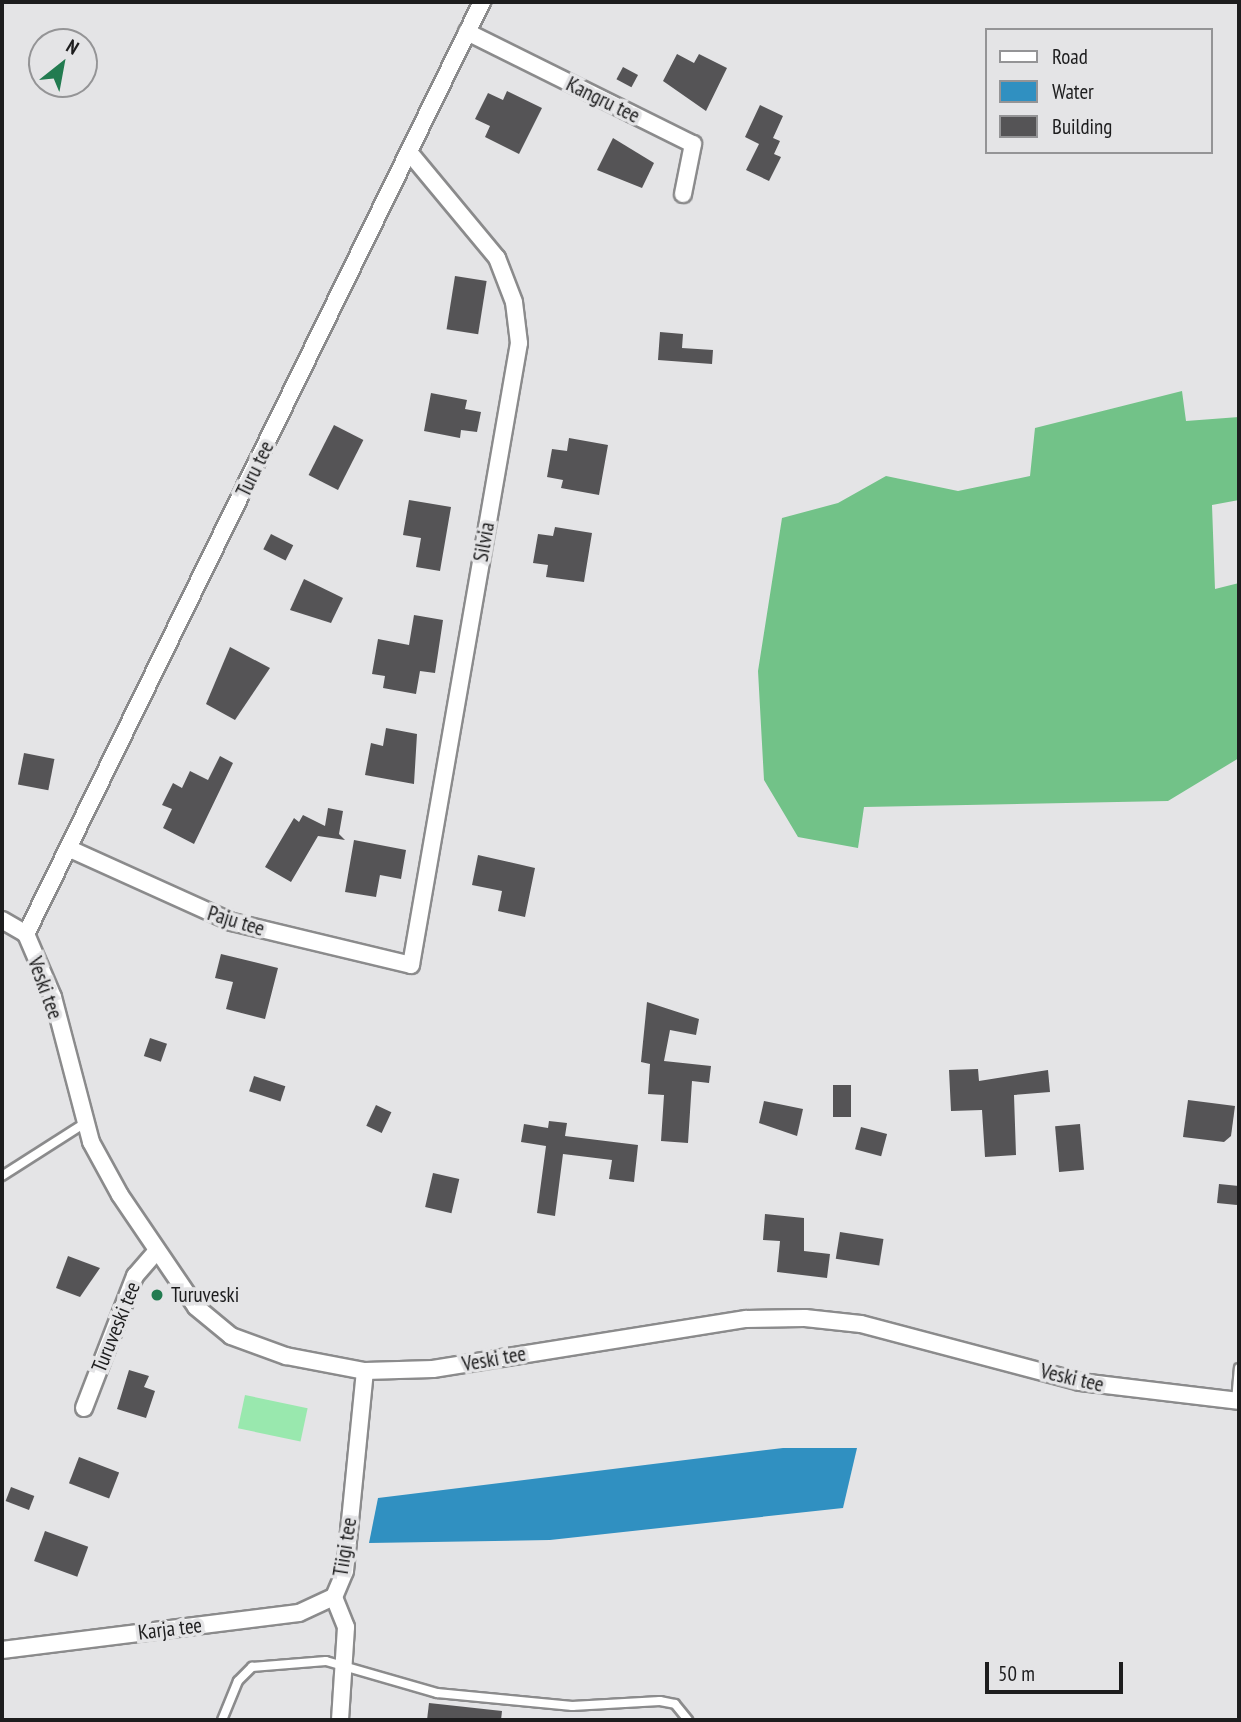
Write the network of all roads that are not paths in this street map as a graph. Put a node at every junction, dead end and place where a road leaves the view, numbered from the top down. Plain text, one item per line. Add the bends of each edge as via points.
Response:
1 (482, 2) edge
2 (467, 32) junction
3 (409, 152) junction
4 (683, 194) dead end
5 (70, 849) junction
6 (2, 920) edge
7 (26, 934) junction
8 (411, 965) joint
9 (85, 1124) junction
10 (2, 1176) edge
11 (156, 1252) junction
12 (1239, 1368) edge
13 (365, 1371) junction
14 (1238, 1401) edge
15 (83, 1408) dead end
16 (334, 1597) junction
17 (2, 1650) edge
18 (344, 1663) junction
19 (222, 1720) edge
20 (340, 1720) edge
21 (688, 1720) edge

1 - 2 street, Turu tee
2 - 3 street, Turu tee
2 - 4 street, Kangru tee via 693,144
3 - 5 street, Turu tee
3 - 8 street, Silvia via 497,258 514,302 519,343
5 - 7 street, Turu tee
5 - 8 street, Paju tee via 232,922
6 - 7 street, Veski tee
7 - 9 street, Veski tee via 53,998
9 - 10 lane
9 - 11 street, Veski tee
11 - 13 street, Veski tee via 196,1307 232,1336 286,1356
11 - 15 street, Turuveski tee via 135,1276
12 - 14 lane
13 - 14 street, Veski tee via 433,1369 733,1321 805,1318 861,1324 1080,1382
13 - 16 street, Tiigi tee via 345,1570
16 - 17 street, Karja tee via 299,1613
16 - 18 street, Tiigi tee via 346,1628
18 - 19 lane via 252,1667 239,1681
18 - 20 street, Tiigi tee
18 - 21 lane via 424,1691 572,1706 660,1701 675,1704

